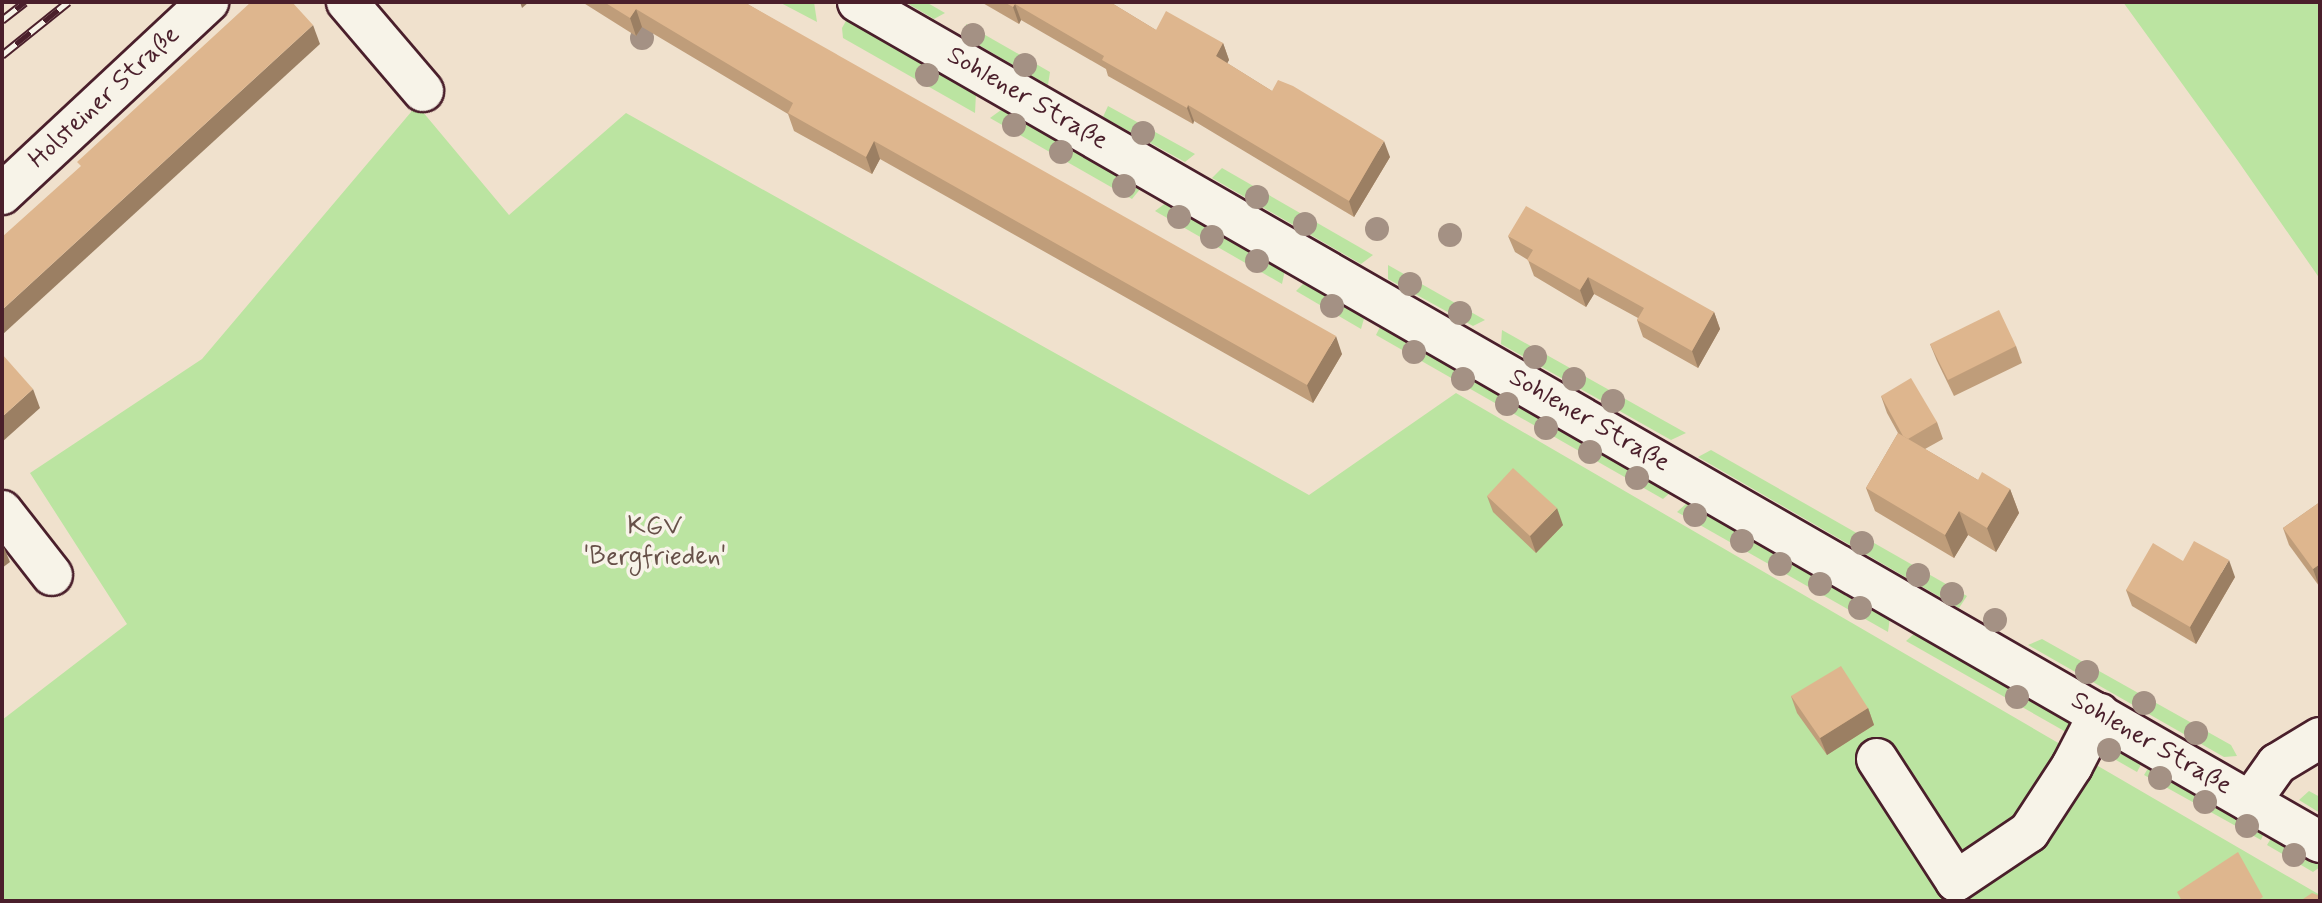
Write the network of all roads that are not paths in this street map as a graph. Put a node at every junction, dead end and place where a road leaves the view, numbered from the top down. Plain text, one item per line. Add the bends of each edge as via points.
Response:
1 (208, 2) edge
2 (347, 2) edge
3 (858, 2) edge
4 (423, 91) dead end
5 (2, 194) edge
6 (2, 511) edge
7 (52, 575) dead end
8 (2099, 714) junction
9 (2320, 738) edge
10 (1877, 759) dead end
11 (2250, 802) junction
12 (2320, 842) edge

1 - 5 street, Holsteiner Straße
2 - 4 street
3 - 8 street, Sohlener Straße
6 - 7 street
8 - 10 street via 2029,832 1956,881
8 - 11 street, Sohlener Straße
9 - 11 street via 2277,764
11 - 12 street, Sohlener Straße

